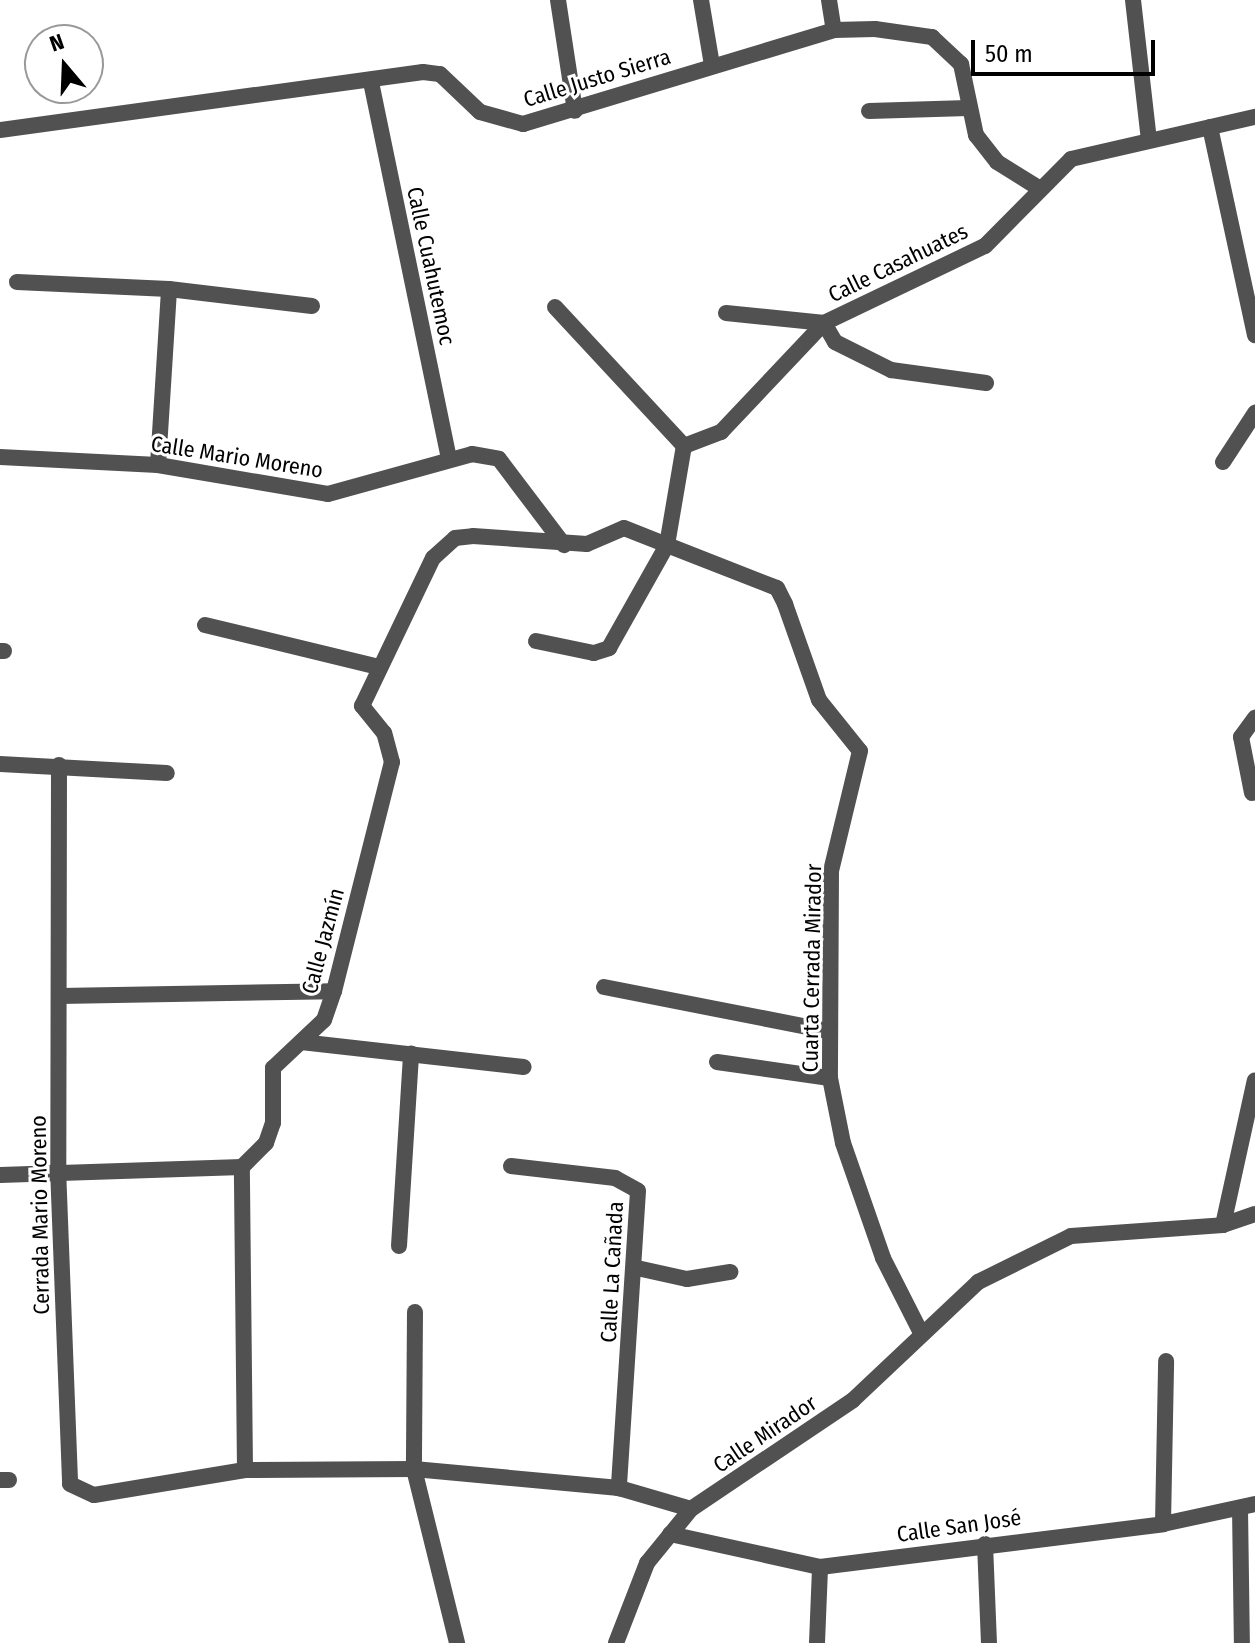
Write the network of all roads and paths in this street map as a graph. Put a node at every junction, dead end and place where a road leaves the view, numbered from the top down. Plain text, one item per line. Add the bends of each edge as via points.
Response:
1 (558, 0) edge
2 (701, 0) edge
3 (829, 0) edge
4 (1133, 0) edge
5 (834, 30) junction
6 (712, 65) junction
7 (371, 82) junction
8 (968, 108) junction
9 (575, 111) junction
10 (869, 111) dead end
11 (1255, 117) edge
12 (1210, 127) junction
13 (0, 130) edge
14 (1149, 140) junction
15 (1037, 187) junction
16 (17, 282) dead end
17 (169, 289) junction
18 (312, 306) dead end
19 (555, 307) dead end
20 (726, 313) dead end
21 (824, 323) junction
22 (1255, 335) edge
23 (986, 383) dead end
24 (1255, 413) edge
25 (684, 446) junction
26 (0, 457) edge
27 (449, 458) junction
28 (1223, 462) dead end
29 (158, 465) junction
30 (564, 545) junction
31 (667, 545) junction
32 (205, 625) dead end
33 (536, 641) dead end
34 (375, 666) junction
35 (1255, 718) edge
36 (0, 764) edge
37 (59, 765) junction
38 (167, 773) dead end
39 (1252, 793) dead end
40 (604, 987) dead end
41 (334, 991) junction
42 (60, 996) junction
43 (829, 1031) junction
44 (301, 1042) junction
45 (411, 1053) junction
46 (717, 1062) dead end
47 (524, 1067) dead end
48 (830, 1078) junction
49 (1255, 1080) edge
50 (511, 1166) dead end
51 (242, 1167) junction
52 (58, 1168) junction
53 (0, 1175) edge
54 (1255, 1214) edge
55 (1223, 1225) junction
56 (399, 1246) dead end
57 (637, 1268) junction
58 (730, 1272) dead end
59 (415, 1312) dead end
60 (921, 1333) junction
61 (1166, 1361) dead end
62 (414, 1469) junction
63 (245, 1470) junction
64 (619, 1488) junction
65 (1247, 1506) edge
66 (691, 1509) junction
67 (1163, 1524) junction
68 (670, 1534) junction
69 (985, 1544) junction
70 (820, 1567) junction
71 (457, 1643) edge
72 (616, 1643) edge
73 (817, 1643) edge
74 (989, 1643) edge
75 (1242, 1643) edge

1 - 9 street
2 - 6 street
3 - 5 street
4 - 14 street
5 - 6 street, Calle Justo Sierra
5 - 8 street, Calle Justo Sierra via 932,37 961,64
6 - 9 street, Calle Justo Sierra
7 - 9 street, Calle Justo Sierra via 440,74 497,120 523,124
7 - 13 street, Calle Justo Sierra
7 - 27 street, Calle Cuahutemoc
8 - 10 street
8 - 15 street, Calle Justo Sierra via 976,135 997,162
11 - 12 street, Calle Casahuates
12 - 14 street, Calle Casahuates
12 - 22 street
14 - 15 street, Calle Casahuates via 1071,159
15 - 21 street, Calle Casahuates via 1021,215 985,246
16 - 17 street
17 - 18 street
17 - 29 street
19 - 25 street
20 - 21 street
21 - 23 street via 835,342 891,370
21 - 25 street, Calle Casahuates via 721,432
24 - 28 street
25 - 31 street
26 - 29 street, Calle Mario Moreno
27 - 29 street, Calle Mario Moreno via 328,494
27 - 30 street, Calle Mario Moreno via 499,459
30 - 31 street via 624,528
30 - 34 street, Calle Jazmín via 455,538 433,558
31 - 33 street via 609,648 594,653
31 - 43 street, Cuarta Cerrada Mirador via 777,588 819,700 860,751 862,768 831,871
32 - 34 street
34 - 41 street, Calle Jazmín via 362,706 384,733 392,762
35 - 39 street via 1241,737
36 - 37 street
37 - 38 street
37 - 42 street, Cerrada Mario Moreno
40 - 43 street
41 - 42 street
41 - 44 street, Calle Jazmín via 324,1020
42 - 52 street, Cerrada Mario Moreno
43 - 48 street, Cuarta Cerrada Mirador
44 - 45 street
44 - 51 street, Calle Jazmín via 273,1068 273,1123 266,1143
45 - 47 street
45 - 56 street
46 - 48 street
48 - 60 street, Cuarta Cerrada Mirador via 843,1143 883,1258
49 - 55 street
50 - 57 street, Calle La Cañada via 631,1181 638,1191
51 - 52 street
51 - 63 street
52 - 53 street
52 - 63 street, Cerrada Mario Moreno via 70,1484 80,1493 111,1494
54 - 55 street, Calle Mirador
55 - 60 street, Calle Mirador via 1071,1236 978,1282
57 - 58 street via 687,1279
57 - 64 street, Calle La Cañada
59 - 62 street
60 - 66 street, Calle Mirador via 853,1400
61 - 67 street
62 - 63 street
62 - 64 street
62 - 71 street
64 - 66 street
65 - 67 street, Calle San José
65 - 75 street
66 - 68 street, Calle Mirador
67 - 69 street, Calle San José
68 - 70 street, Calle San José
68 - 72 street, Calle Mirador via 647,1563
69 - 70 street, Calle San José
69 - 74 street
70 - 73 street

